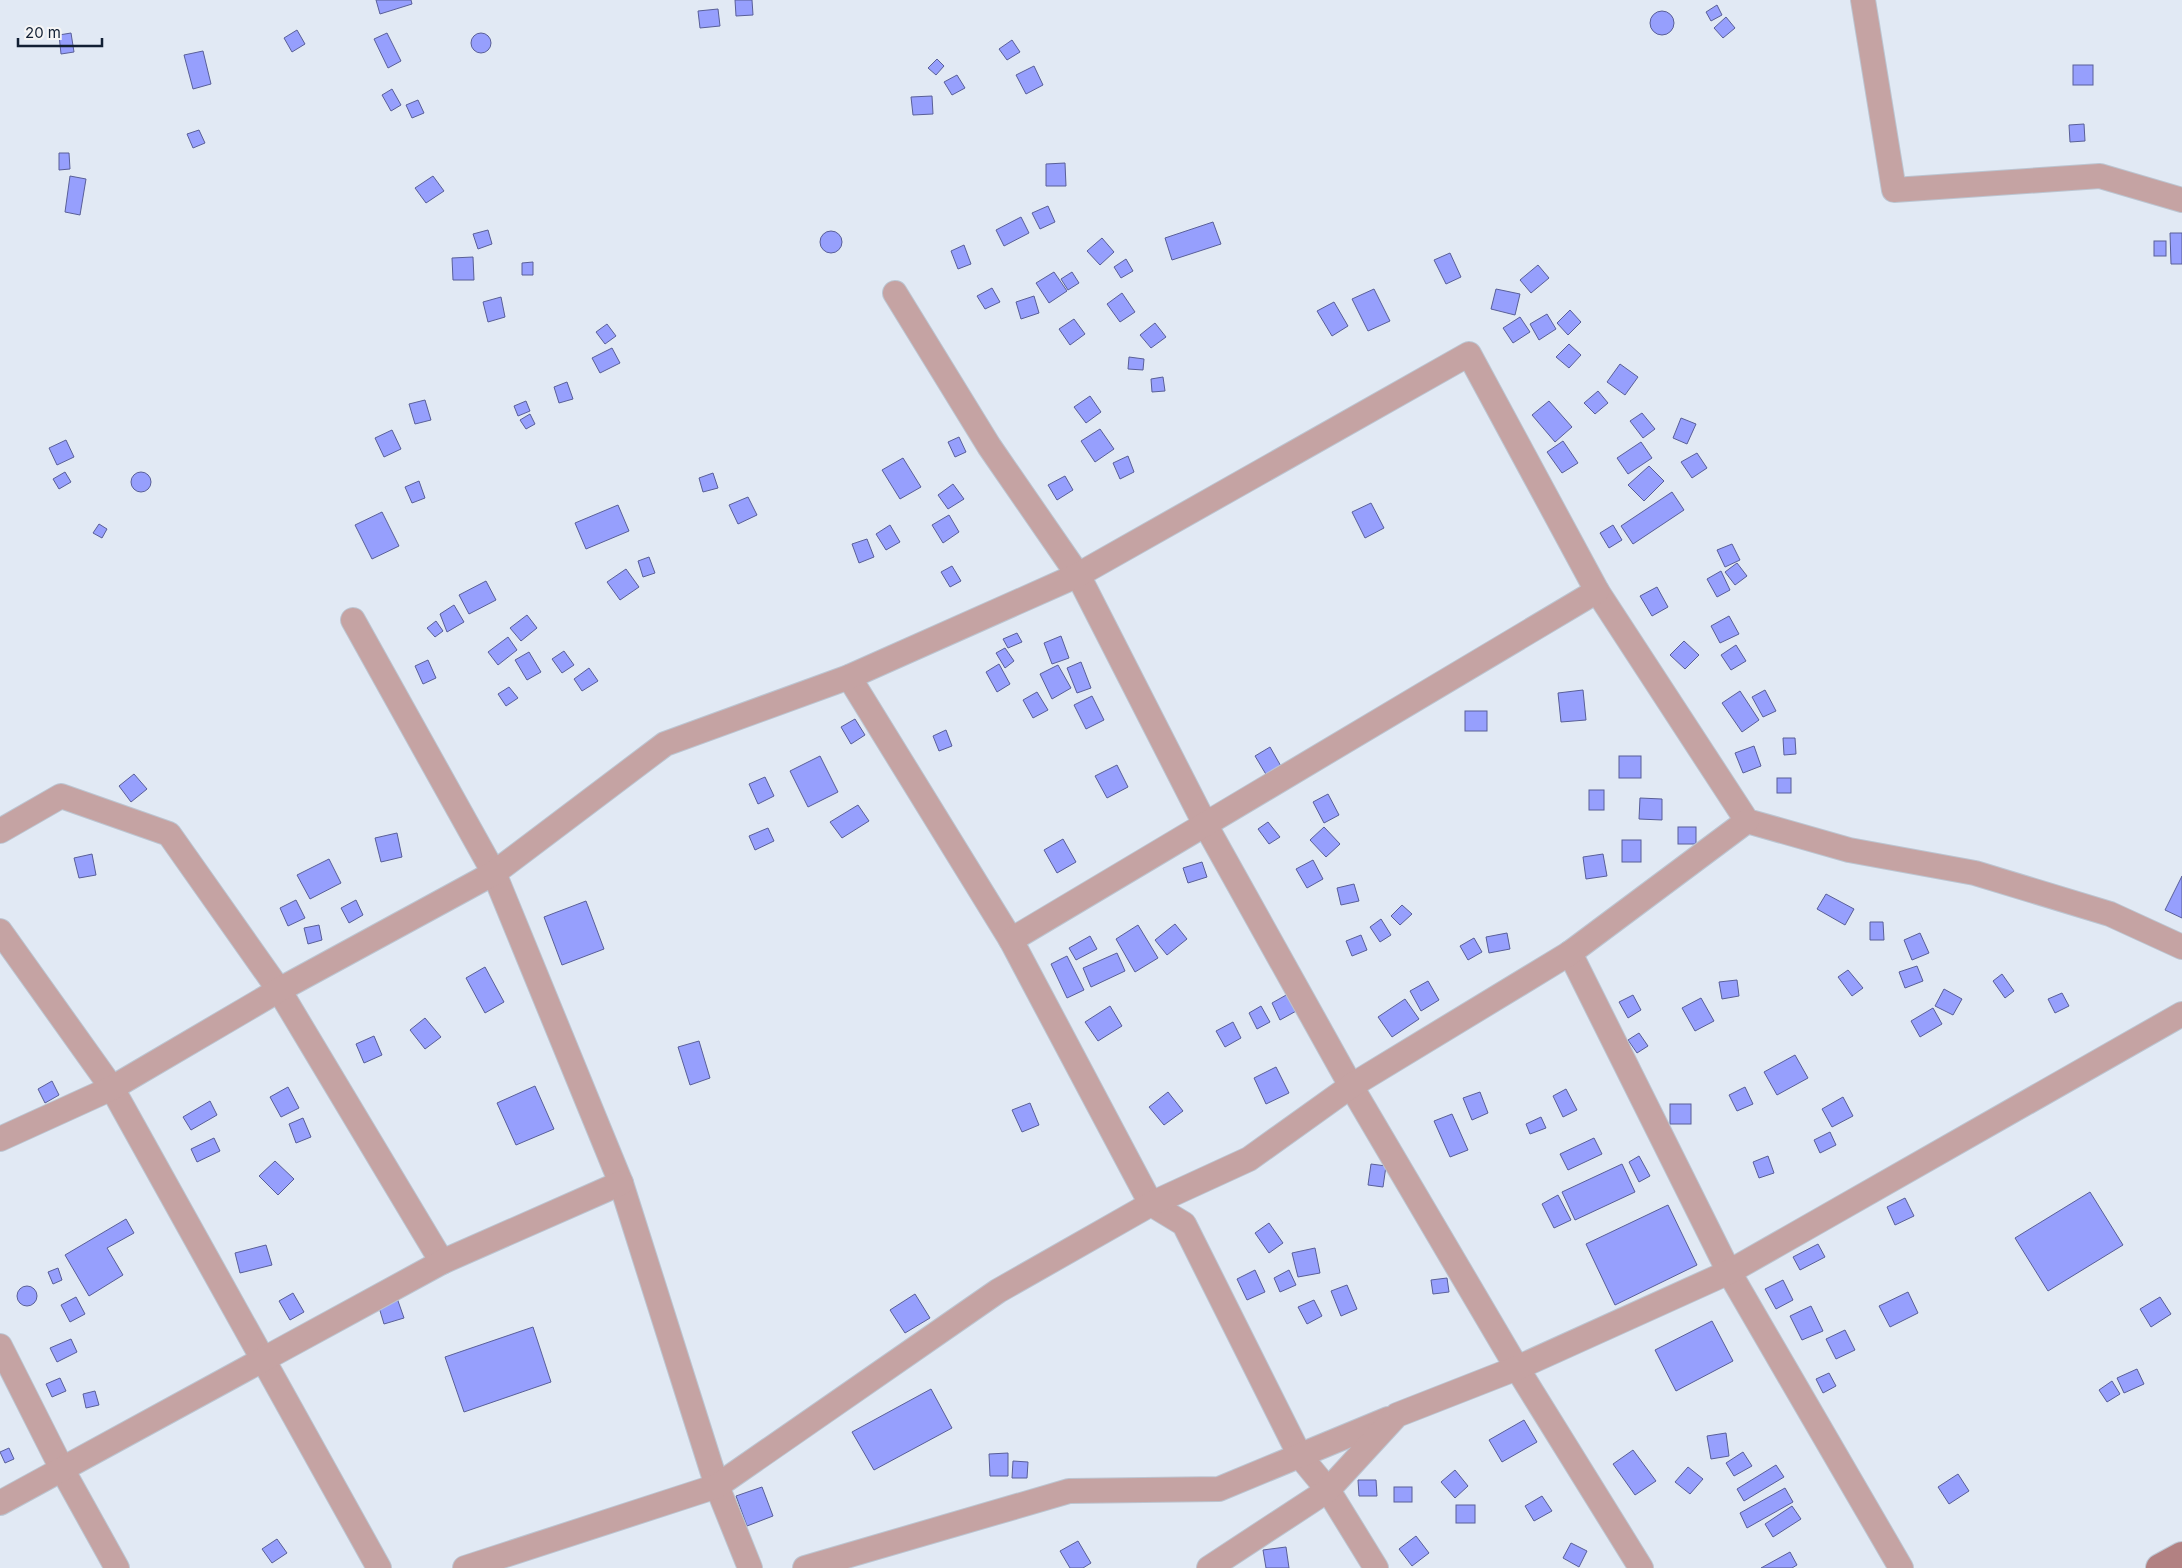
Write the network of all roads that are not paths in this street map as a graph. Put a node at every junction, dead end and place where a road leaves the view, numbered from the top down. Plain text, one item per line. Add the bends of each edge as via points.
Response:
1 (1863, 0) edge
2 (2182, 200) edge
3 (895, 293) dead end
4 (1078, 575) junction
5 (1597, 591) junction
6 (353, 620) dead end
7 (848, 677) junction
8 (1748, 821) junction
9 (1205, 824) junction
10 (0, 831) edge
11 (494, 873) junction
12 (0, 931) edge
13 (1011, 940) junction
14 (2182, 947) edge
15 (1570, 953) junction
16 (279, 990) junction
17 (2182, 1014) edge
18 (1351, 1086) junction
19 (112, 1088) junction
20 (0, 1139) edge
21 (621, 1183) junction
22 (1151, 1204) junction
23 (442, 1262) junction
24 (1729, 1272) junction
25 (0, 1346) edge
26 (264, 1360) junction
27 (1517, 1368) junction
28 (1397, 1415) junction
29 (1300, 1456) junction
30 (62, 1469) junction
31 (717, 1486) junction
32 (1328, 1490) junction
33 (0, 1503) edge
34 (2182, 1556) edge
35 (116, 1568) edge
36 (379, 1568) edge
37 (465, 1568) edge
38 (750, 1568) edge
39 (805, 1568) edge
40 (1209, 1568) edge
41 (1376, 1568) edge
42 (1641, 1568) edge
43 (1901, 1568) edge
44 (2160, 1568) edge

1 - 2 street via 1894,190 2100,176
3 - 4 street via 989,446
4 - 5 street via 1469,354
4 - 7 street
4 - 9 street
5 - 8 street
5 - 9 street
6 - 11 street
7 - 11 street via 665,744
7 - 13 street
8 - 14 street via 1849,850 1975,873 2110,914
8 - 15 street
9 - 13 street
9 - 18 street
10 - 16 street via 61,796 169,834
11 - 16 street
11 - 21 street
12 - 19 street
13 - 22 street
15 - 18 street
15 - 24 street
16 - 19 street
16 - 23 street
17 - 24 street
18 - 22 street via 1248,1159
18 - 27 street
19 - 20 street
19 - 26 street
21 - 23 street
21 - 31 street
22 - 29 street via 1184,1224
22 - 31 street via 998,1291
23 - 26 street
24 - 27 street
24 - 43 street
25 - 30 street
26 - 30 street
26 - 36 street
27 - 28 street
27 - 42 street
28 - 29 street
28 - 32 street
29 - 32 street
29 - 39 street via 1218,1489 1069,1491
30 - 33 street
30 - 35 street
31 - 37 street
31 - 38 street
32 - 40 street
32 - 41 street
34 - 44 main road

